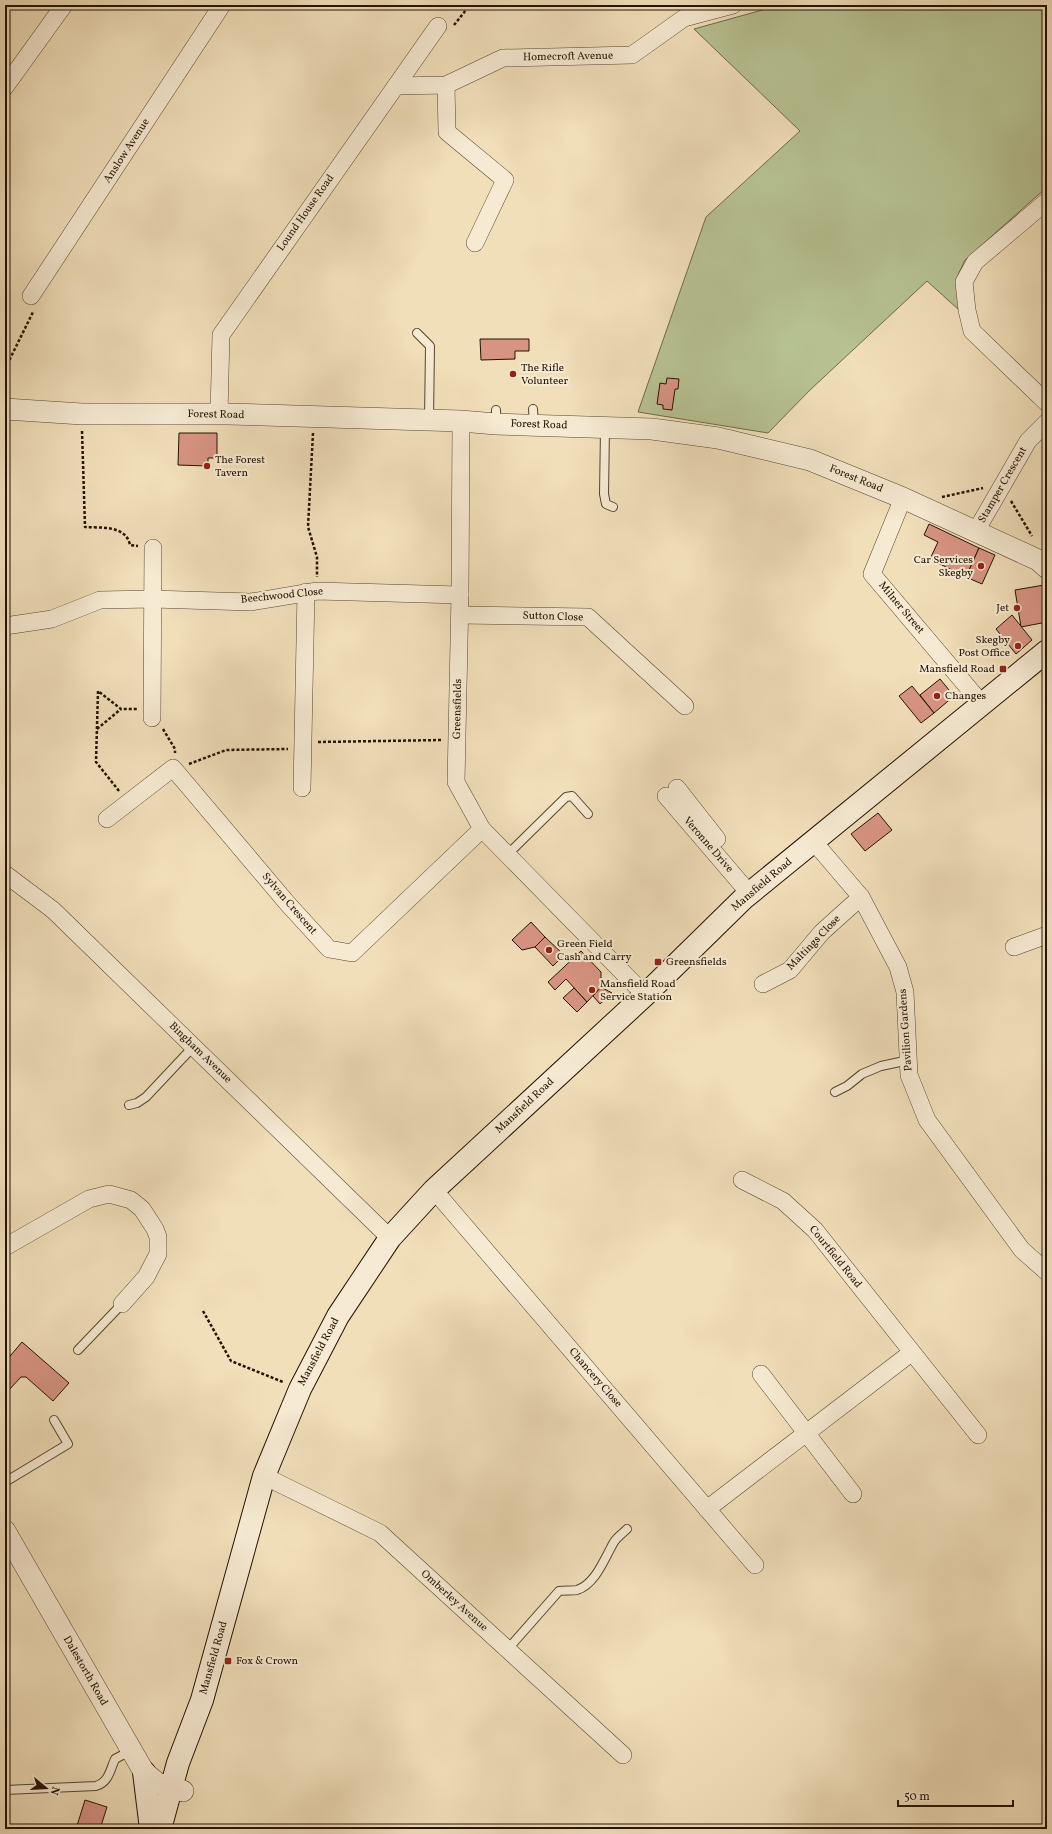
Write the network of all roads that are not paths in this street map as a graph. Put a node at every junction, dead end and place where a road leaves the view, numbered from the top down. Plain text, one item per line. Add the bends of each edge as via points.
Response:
1 (64, 5) edge
2 (222, 5) edge
3 (733, 5) edge
4 (438, 26) road end
5 (446, 85) junction
6 (396, 86) junction
7 (5, 87) edge
8 (1047, 201) edge
9 (475, 243) dead end
10 (31, 296) road end
11 (417, 333) dead end
12 (1047, 403) edge
13 (5, 409) edge
14 (219, 414) junction
15 (429, 420) junction
16 (461, 421) junction
17 (1047, 422) edge
18 (605, 428) junction
19 (903, 498) junction
20 (613, 507) dead end
21 (976, 531) junction
22 (152, 548) road end
23 (1047, 568) edge
24 (312, 592) junction
25 (460, 595) junction
26 (152, 599) junction
27 (460, 615) junction
28 (5, 626) edge
29 (1047, 651) edge
30 (982, 704) junction
31 (685, 706) dead end
32 (152, 713) road end
33 (302, 788) dead end
34 (672, 792) dead end
35 (588, 814) dead end
36 (107, 819) dead end
37 (482, 829) junction
38 (814, 842) junction
39 (507, 855) junction
40 (5, 874) edge
41 (753, 891) junction
42 (861, 897) junction
43 (1047, 935) edge
44 (1014, 947) dead end
45 (763, 984) dead end
46 (645, 995) junction
47 (194, 1047) junction
48 (908, 1060) junction
49 (835, 1092) dead end
50 (128, 1105) dead end
51 (742, 1180) dead end
52 (434, 1190) junction
53 (390, 1238) junction
54 (5, 1247) edge
55 (1047, 1272) edge
56 (122, 1304) joint
57 (78, 1350) dead end
58 (911, 1353) junction
59 (761, 1374) dead end
60 (54, 1420) dead end
61 (807, 1433) junction
62 (978, 1435) dead end
63 (264, 1476) junction
64 (5, 1482) edge
65 (854, 1494) dead end
66 (707, 1509) junction
67 (627, 1528) dead end
68 (5, 1531) edge
69 (755, 1565) dead end
70 (508, 1650) junction
71 (130, 1751) junction
72 (623, 1755) dead end
73 (144, 1772) junction
74 (177, 1789) junction
75 (5, 1790) edge
76 (151, 1829) edge
77 (160, 1829) edge
78 (173, 1829) edge

1 - 7 street
2 - 10 street, Anslow Avenue
3 - 5 street, Homecroft Avenue via 684,18 632,55 503,58
4 - 6 street, Lound House Road
5 - 6 street, Homecroft Avenue
5 - 9 street via 447,132 505,180
6 - 14 street, Lound House Road via 221,335
8 - 12 street via 976,262 964,282 972,331
11 - 15 lane via 430,346
13 - 14 street, Forest Road via 82,414
14 - 15 street, Forest Road
15 - 16 street, Forest Road
16 - 18 street, Forest Road via 496,417 533,417
16 - 25 street, Greensfields
17 - 21 street, Stamper Crescent via 1028,441
18 - 19 street, Forest Road via 652,429 718,438 810,460
18 - 20 lane via 604,494 606,504
19 - 21 street, Forest Road
19 - 30 street, Milner Street via 872,574
21 - 23 street, Forest Road via 1038,560
22 - 26 street
24 - 25 street, Beechwood Close
24 - 26 street, Beechwood Close via 251,602
24 - 33 street
25 - 27 street, Greensfields
26 - 28 street, Beechwood Close via 100,600 52,619
26 - 32 street
27 - 31 street, Sutton Close via 588,617
27 - 37 street, Greensfields via 456,782
29 - 30 main road, Mansfield Road
30 - 38 main road, Mansfield Road
34 - 41 street
35 - 39 lane via 572,796 566,797
36 - 37 street, Sylvan Crescent via 173,768 328,949 352,953
37 - 39 street, Greensfields
38 - 41 main road, Mansfield Road
38 - 42 street, Pavilion Gardens
39 - 46 street, Greensfields
40 - 47 street, Bingham Avenue via 53,910
41 - 46 main road, Mansfield Road
42 - 45 street, Maltings Close via 822,932 790,970
42 - 48 street, Pavilion Gardens via 898,967 902,980 907,1012
43 - 44 street
46 - 52 main road, Mansfield Road
47 - 50 lane via 146,1097
47 - 53 street, Bingham Avenue
48 - 49 lane via 881,1066 862,1074
48 - 55 street, Pavilion Gardens via 909,1075 927,1120 1022,1250
51 - 58 street, Courtfield Road via 782,1201 815,1230
52 - 53 main road, Mansfield Road
52 - 66 street, Chancery Close
53 - 63 main road, Mansfield Road via 338,1316 300,1389
54 - 56 street via 89,1199 109,1194 131,1200 142,1209 155,1229 158,1237 158,1254 146,1277
56 - 57 lane
58 - 61 street
58 - 62 street, Courtfield Road
59 - 61 street
60 - 64 lane via 68,1444
61 - 65 street
61 - 66 street
63 - 70 street, Omberley Avenue via 380,1533
63 - 74 main road, Mansfield Road via 202,1700 178,1763
66 - 69 street, Chancery Close
67 - 70 lane via 614,1541 603,1566 583,1588 576,1591 559,1591
68 - 71 street, Dalestorth Road
70 - 72 street, Omberley Avenue
71 - 73 street, Dalestorth Road
71 - 75 lane via 115,1759 103,1784
73 - 74 street, Dalestorth Road via 157,1783
73 - 76 main road
74 - 77 main road, Mansfield Road
74 - 78 main road, Mansfield Road

